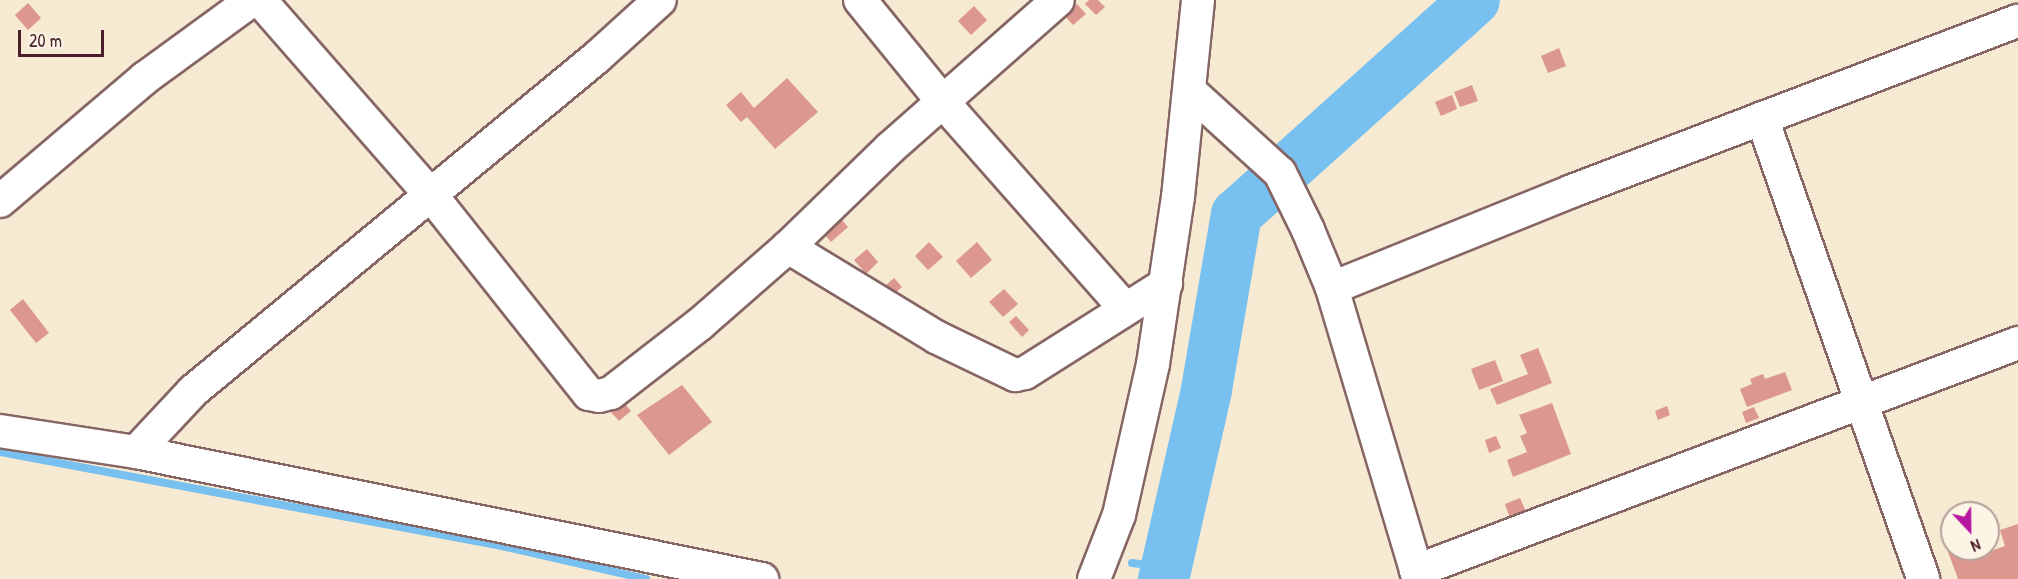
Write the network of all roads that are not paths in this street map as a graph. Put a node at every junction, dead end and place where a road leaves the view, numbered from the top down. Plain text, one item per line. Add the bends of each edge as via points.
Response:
1 (252, 0) edge
2 (260, 0) edge
3 (660, 0) edge
4 (860, 0) edge
5 (1058, 0) edge
6 (1198, 0) edge
7 (2018, 21) edge
8 (1191, 92) junction
9 (943, 102) junction
10 (1762, 118) junction
11 (430, 195) junction
12 (0, 201) edge
13 (788, 247) junction
14 (1166, 284) junction
15 (1332, 288) junction
16 (1124, 307) junction
17 (2018, 343) edge
18 (1861, 402) junction
19 (0, 431) edge
20 (136, 452) junction
21 (1418, 575) edge
22 (762, 579) edge
23 (1094, 579) edge
24 (1923, 579) edge

1 - 12 street via 145,78
2 - 11 street
3 - 11 street
4 - 9 street
5 - 9 street
6 - 8 street
7 - 10 street
8 - 14 street
8 - 15 street via 1280,173
9 - 13 street
9 - 16 street
10 - 15 street
10 - 18 street
11 - 13 street via 589,394 599,396 610,393 700,324
11 - 20 street via 194,391
13 - 16 street via 936,337 1015,375 1025,373
14 - 16 street
14 - 23 street via 1138,440 1119,515
15 - 21 street
17 - 18 street
18 - 21 street
18 - 24 street
19 - 20 street
20 - 22 street

